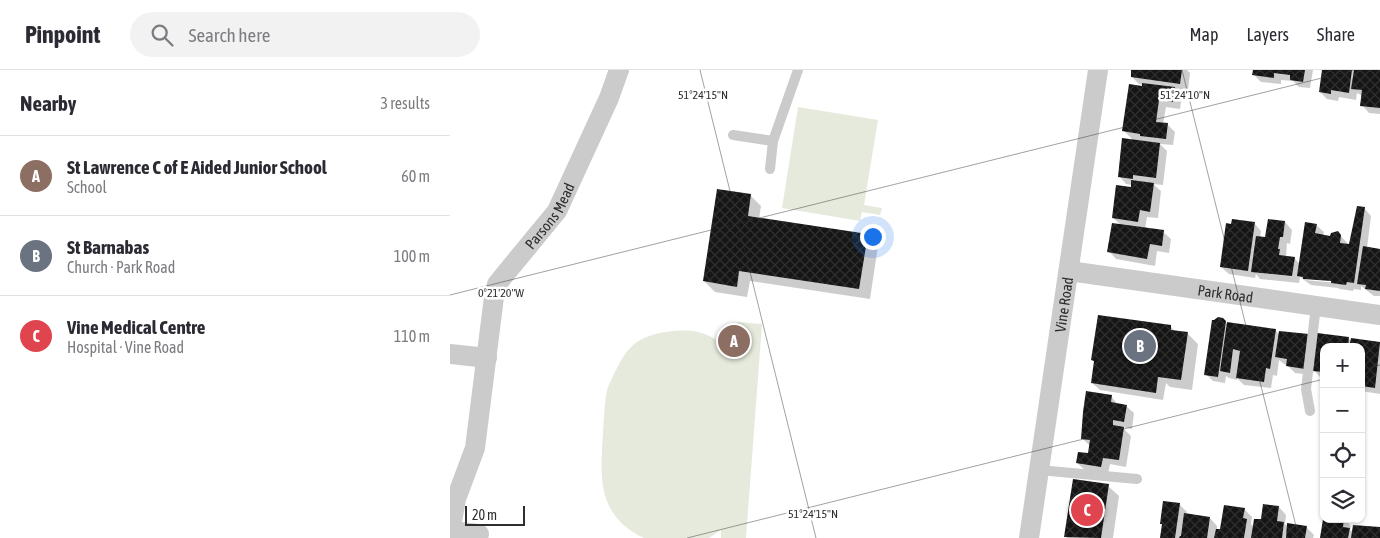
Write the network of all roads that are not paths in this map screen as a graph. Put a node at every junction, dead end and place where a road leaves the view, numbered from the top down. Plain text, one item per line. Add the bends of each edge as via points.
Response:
1 (619, 70) edge
2 (798, 70) edge
3 (1098, 70) edge
4 (733, 135) dead end
5 (773, 141) junction
6 (770, 169) dead end
7 (1069, 272) junction
8 (1316, 306) junction
9 (1380, 315) edge
10 (450, 354) edge
11 (486, 358) junction
12 (1310, 411) dead end
13 (1039, 470) junction
14 (1137, 480) dead end
15 (450, 532) edge
16 (480, 534) dead end
17 (1029, 538) edge

1 - 11 street, Parsons Mead via 556,211 498,284
2 - 5 lane
3 - 7 street, Vine Road
4 - 5 lane
5 - 6 lane
7 - 8 street, Park Road
7 - 13 street, Vine Road
8 - 9 street, Park Road
8 - 12 lane via 1306,390
10 - 11 street
11 - 15 street, Parsons Mead via 475,448 456,500
13 - 14 lane
13 - 17 street, Vine Road
15 - 16 street, Parsons Mead

